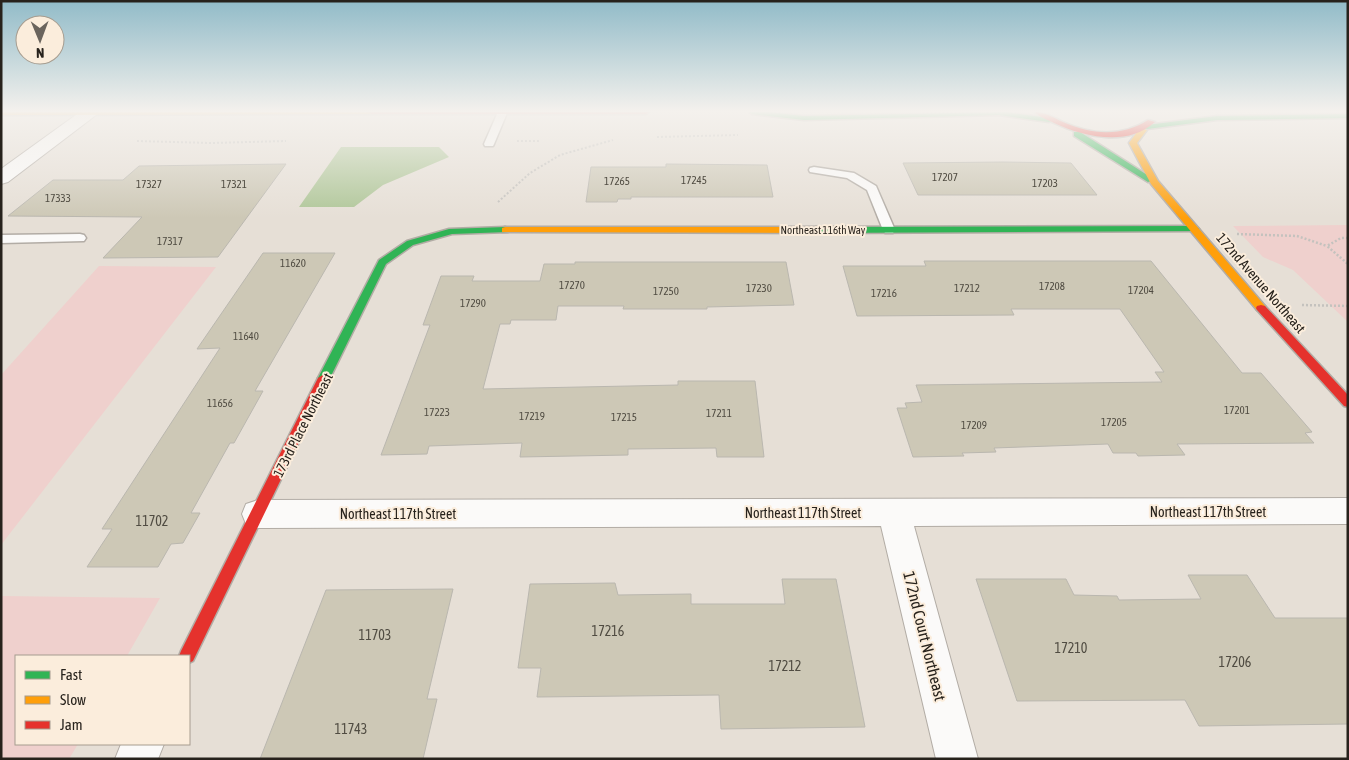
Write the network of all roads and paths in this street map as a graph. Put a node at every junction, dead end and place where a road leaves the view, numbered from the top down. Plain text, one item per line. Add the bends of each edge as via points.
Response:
1 (42, 147) edge
2 (587, 147) edge
3 (1099, 147) edge
4 (1135, 147) edge
5 (814, 170) dead end
6 (1, 178) edge
7 (1154, 182) junction
8 (1194, 229) junction
9 (483, 230) junction
10 (889, 230) junction
11 (452, 231) joint
12 (1234, 234) dead end
13 (80, 238) dead end
14 (1348, 238) edge
15 (1, 239) edge
16 (1326, 246) junction
17 (1348, 264) edge
18 (1294, 304) dead end
19 (1348, 306) edge
20 (1348, 402) edge
21 (1348, 511) edge
22 (894, 512) junction
23 (258, 514) junction
24 (188, 655) edge
25 (143, 745) edge
26 (136, 759) edge
27 (957, 759) edge

1 - 6 street
2 - 9 path via 560,155 530,173 488,211
3 - 7 street, 172nd Avenue Northeast
4 - 7 street, 172nd Avenue Northeast
5 - 10 lane via 850,175 872,188
7 - 8 street, 172nd Avenue Northeast
8 - 10 street, Northeast 116th Way
8 - 20 street, 172nd Avenue Northeast via 1259,306
9 - 10 street, Northeast 116th Way
9 - 11 street, Northeast 116th Way
11 - 23 street, 173rd Place Northeast via 410,243 382,262
12 - 16 path via 1297,236
13 - 15 lane
14 - 16 path
16 - 17 path
18 - 19 path
21 - 22 street, Northeast 117th Street
22 - 23 street, Northeast 117th Street
22 - 27 street, 172nd Court Northeast
23 - 24 street, 173rd Place Northeast
25 - 26 street

